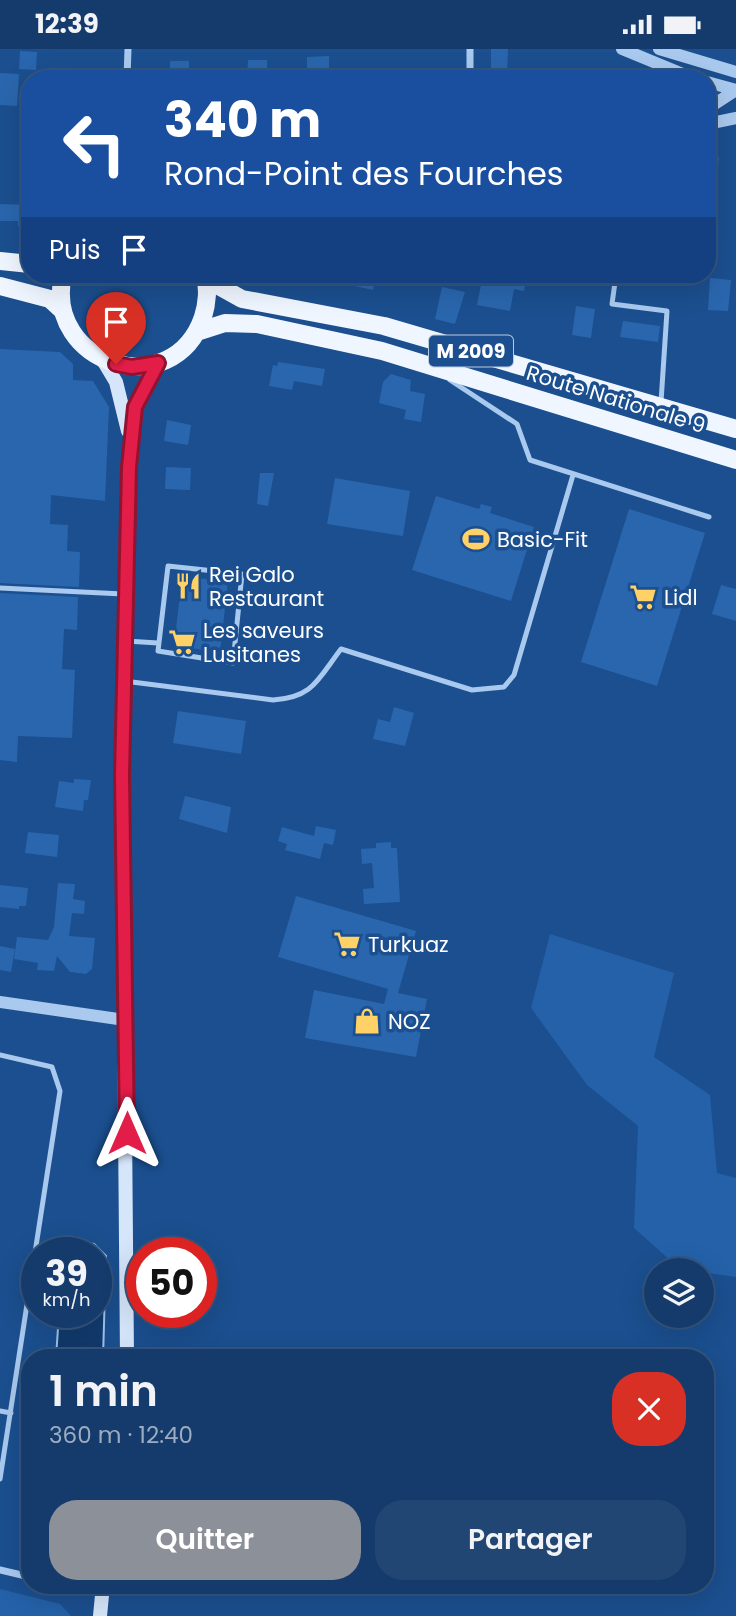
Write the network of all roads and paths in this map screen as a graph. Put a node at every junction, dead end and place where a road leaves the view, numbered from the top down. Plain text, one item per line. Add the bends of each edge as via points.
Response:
1 (128, 49) edge
2 (470, 49) edge
3 (622, 49) edge
4 (659, 49) edge
5 (678, 53) edge
6 (127, 70) edge
7 (470, 70) edge
8 (669, 70) edge
9 (736, 72) edge
10 (716, 84) edge
11 (736, 90) edge
12 (716, 103) edge
13 (736, 118) edge
14 (716, 122) edge
15 (0, 261) edge
16 (21, 263) edge
17 (63, 284) edge
18 (206, 284) edge
19 (217, 284) edge
20 (615, 284) edge
21 (0, 286) edge
22 (62, 310) junction
23 (197, 332) junction
24 (101, 357) junction
25 (158, 363) junction
26 (420, 363) junction
27 (661, 406) junction
28 (736, 429) edge
29 (130, 443) junction
30 (736, 460) edge
31 (573, 475) junction
32 (709, 517) dead end
33 (0, 588) edge
34 (125, 594) junction
35 (124, 641) junction
36 (158, 643) junction
37 (123, 681) junction
38 (0, 1002) edge
39 (125, 1020) junction
40 (0, 1055) edge
41 (127, 1349) edge
42 (0, 1411) edge
43 (10, 1413) junction
44 (0, 1479) edge
45 (0, 1570) edge
46 (21, 1575) edge
47 (102, 1594) edge
48 (100, 1616) edge

1 - 6 street
2 - 7 street
3 - 8 street
4 - 5 street
5 - 9 street
10 - 11 street
11 - 12 street
13 - 14 street
15 - 16 main road
17 - 22 main road
18 - 23 main road via 207,298
19 - 27 main road, M 2009 via 242,299 384,327
20 - 27 lane via 612,304 667,311
21 - 22 main road via 50,299
22 - 24 main road via 76,339
23 - 25 main road
23 - 26 main road, Route Nationale 9 / M 2009 via 225,323 257,324
24 - 25 main road via 132,367
24 - 29 main road via 116,382
25 - 29 main road via 135,407
26 - 30 main road, Route Nationale 9 / M 2009
26 - 31 lane via 517,424 530,460
27 - 28 main road, M 2009
29 - 34 main road
31 - 32 lane
31 - 37 lane via 514,675 504,687 472,689 341,649 307,692 294,699
33 - 34 lane
34 - 35 main road
35 - 36 lane
35 - 37 main road
36 - 36 lane via 158,652 233,663 242,574 168,566
37 - 39 main road
38 - 39 street
39 - 41 main road
40 - 43 lane via 52,1067 60,1091
42 - 43 lane
43 - 44 lane
45 - 46 street
47 - 48 main road

